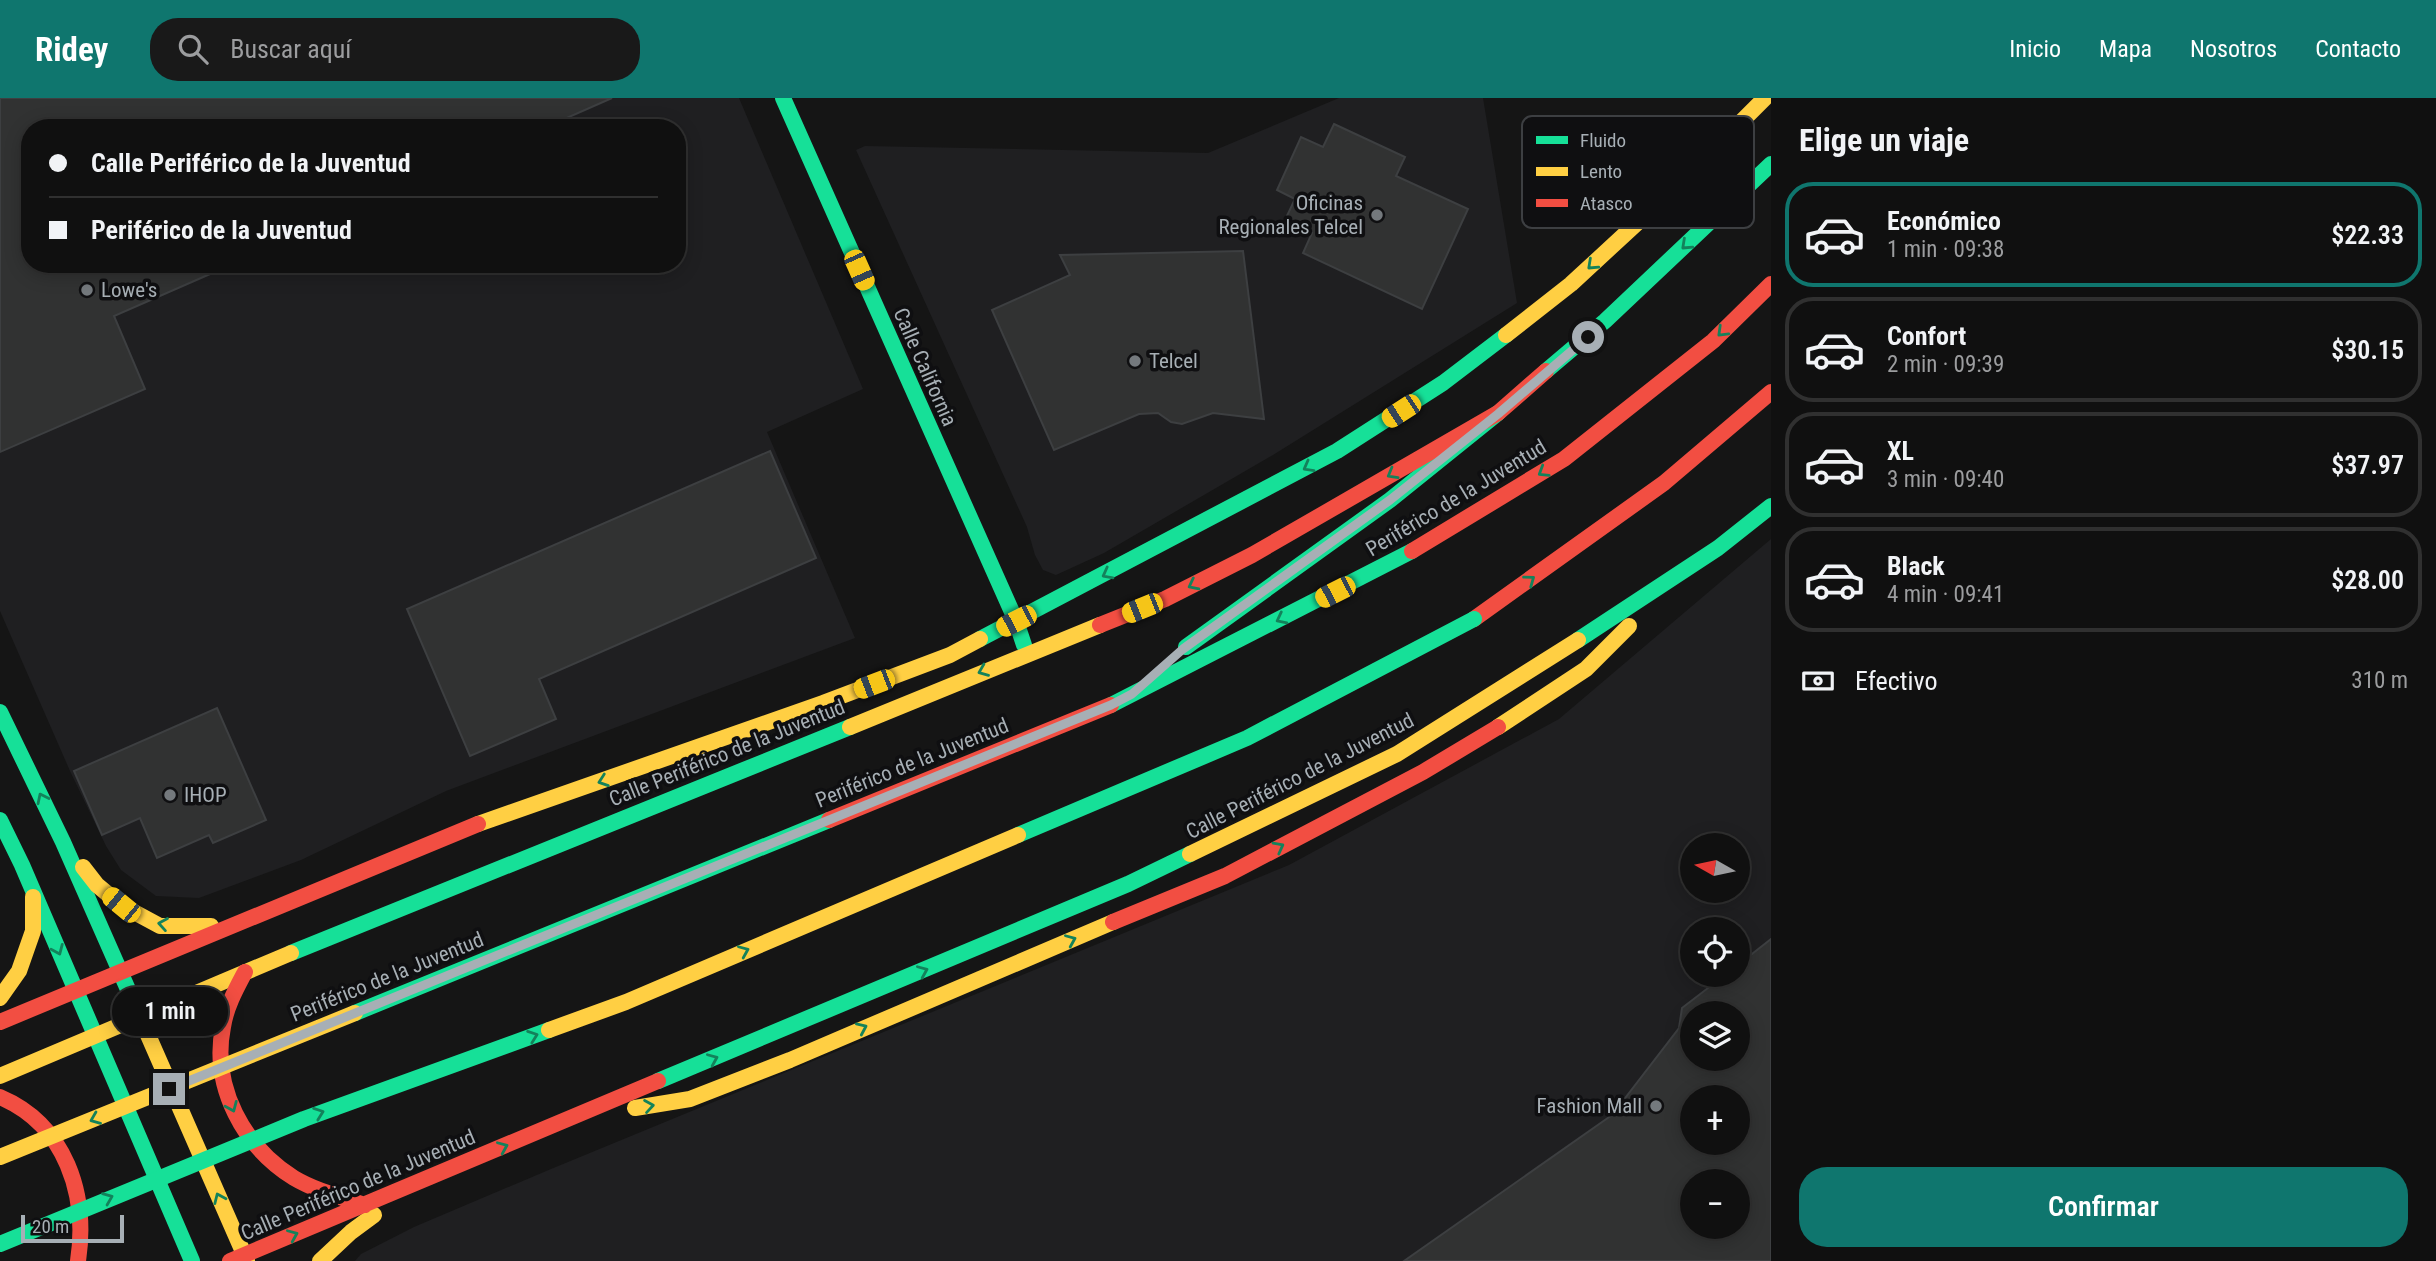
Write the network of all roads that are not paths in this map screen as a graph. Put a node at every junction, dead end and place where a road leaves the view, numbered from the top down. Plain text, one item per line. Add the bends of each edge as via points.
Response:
1 (783, 98) edge
2 (1765, 98) edge
3 (1747, 116) edge
4 (1771, 164) edge
5 (1754, 180) edge
6 (1632, 228) edge
7 (1703, 228) edge
8 (1771, 284) edge
9 (1771, 392) edge
10 (1771, 411) edge
11 (1498, 414) junction
12 (1729, 432) junction
13 (1771, 506) edge
14 (1672, 579) junction
15 (1016, 621) junction
16 (1027, 653) junction
17 (1132, 694) junction
18 (0, 712) edge
19 (0, 820) edge
20 (63, 842) junction
21 (33, 891) junction
22 (231, 925) junction
23 (120, 972) junction
24 (245, 972) junction
25 (75, 991) junction
26 (0, 998) edge
27 (140, 1017) junction
28 (0, 1022) edge
29 (95, 1036) junction
30 (0, 1076) edge
31 (0, 1097) edge
32 (581, 1115) junction
33 (0, 1157) edge
34 (424, 1180) junction
35 (365, 1205) junction
36 (0, 1244) edge
37 (240, 1259) edge
38 (78, 1261) edge
39 (192, 1261) edge
40 (320, 1261) edge

1 - 15 main road, Calle California
2 -> 3 main road
4 -> 5 main road, Calle Periférico de la Juventud
6 -> 15 main road via 1571,284 1443,383 1337,451
7 -> 11 main road, Calle Periférico de la Juventud
8 -> 17 main road, Periférico de la Juventud via 1713,341 1553,466 1398,560
9 - 12 main road
10 - 12 main road
11 -> 16 main road, Calle Periférico de la Juventud via 1242,560 1165,599
11 - 17 main road via 1390,500 1183,649
36 -> 12 main road, bridge via 304,1119 651,991 1247,738 1474,620
13 - 14 main road, Calle Periférico de la Juventud
32 -> 14 main road, Calle Periférico de la Juventud via 1128,884 1320,793 1397,754
32 -> 14 main road via 690,1099 1225,876 1423,772 1513,718 1586,669
15 - 16 main road, Calle California
15 -> 22 main road via 950,655 480,823
16 -> 24 main road, Calle Periférico de la Juventud
17 -> 33 main road, Periférico de la Juventud, bridge
20 -> 18 main road
19 - 21 main road
22 -> 20 main road via 160,926 121,905 97,885
20 - 23 main road
21 -> 25 main road
21 - 26 main road via 33,931 19,971
22 - 23 main road
23 - 25 main road
23 - 27 main road
24 - 27 main road, Calle Periférico de la Juventud
24 -> 35 main road via 229,1003 221,1036 221,1070 229,1104 245,1134 268,1160 296,1180
25 - 28 main road
25 - 29 main road
27 - 29 main road, Calle Periférico de la Juventud
37 -> 27 main road
29 - 30 main road, Calle Periférico de la Juventud
29 - 39 main road
31 - 38 main road via 37,1120 61,1149 77,1184 83,1222
34 -> 32 main road, Calle Periférico de la Juventud
34 - 35 main road, Calle Periférico de la Juventud
34 - 40 main road via 351,1232
37 -> 35 main road, Calle Periférico de la Juventud

